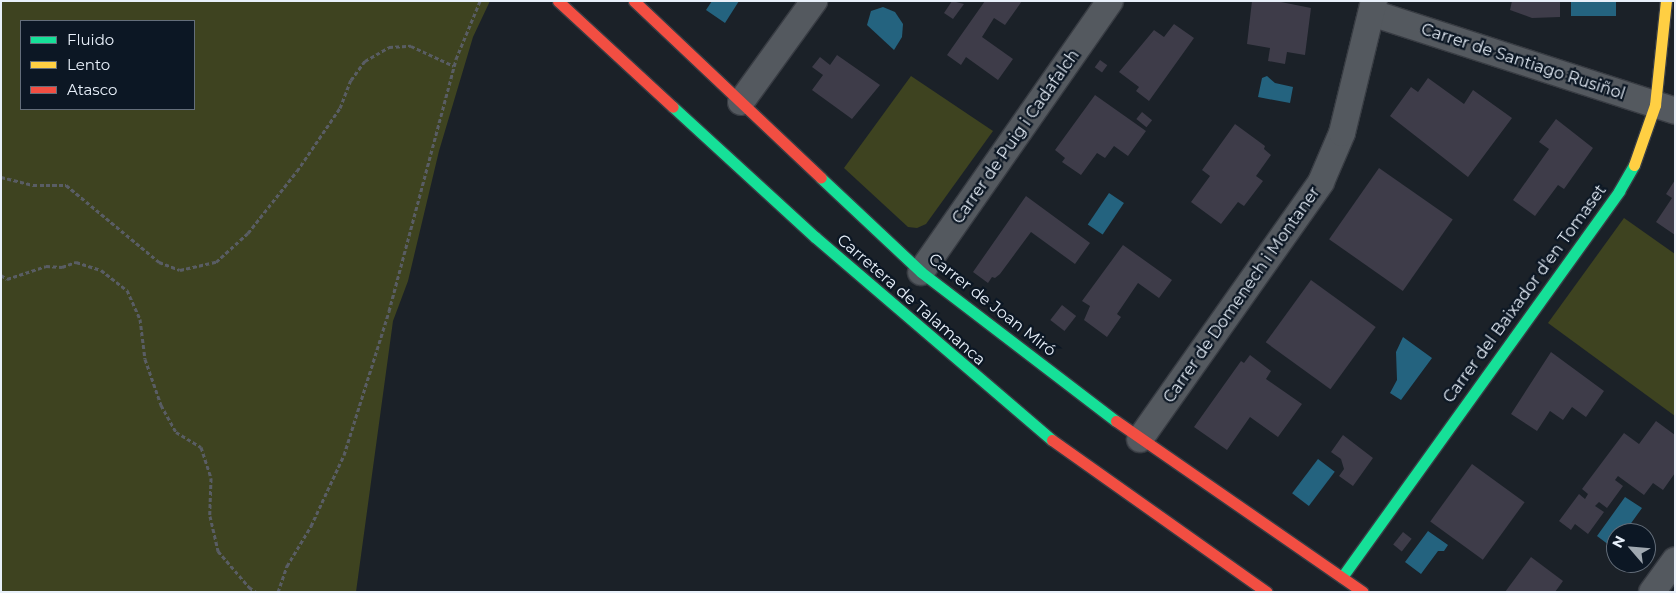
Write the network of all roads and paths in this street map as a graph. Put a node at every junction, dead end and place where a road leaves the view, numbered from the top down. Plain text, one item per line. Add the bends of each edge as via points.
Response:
1 (480, 1) edge
2 (558, 1) edge
3 (634, 1) edge
4 (814, 1) edge
5 (1110, 1) edge
6 (1666, 1) edge
7 (1373, 7) edge
8 (454, 66) junction
9 (741, 102) junction
10 (1665, 108) edge
11 (1, 177) edge
12 (921, 272) junction
13 (1, 275) edge
14 (1140, 439) junction
15 (1675, 560) edge
16 (1342, 577) junction
17 (256, 592) edge
18 (278, 592) edge
19 (1267, 592) edge
20 (1363, 592) edge
21 (1652, 592) edge

1 - 8 path
2 - 19 street, Carretera de Talamanca via 822,244 1024,419 1136,502
3 - 9 street, Carrer de Joan Miró
4 - 9 street
5 - 12 street, Carrer de Puig i Cadafalch
6 - 10 street, Carrer del Baixador d'en Tomaset
7 - 10 street, Carrer de Santiago Rusiñol
7 - 14 street, Carrer de Domenech i Montaner via 1342,133 1321,182
8 - 11 path via 411,46 389,47 365,61 351,80 340,108 297,171 248,233 216,262 180,270 159,262 66,185 33,186
8 - 18 path via 389,311 358,412 331,487 287,566
9 - 12 street, Carrer de Joan Miró
10 - 16 street, Carrer del Baixador d'en Tomaset via 1620,191
12 - 14 street, Carrer de Joan Miró
13 - 17 path via 7,279 46,266 62,267 76,262 101,270 127,290 140,319 145,359 162,405 176,432 201,447 211,478 210,516 218,551
14 - 16 street, Carrer de Joan Miró
15 - 21 street
16 - 20 street, Carrer de Joan Miró

